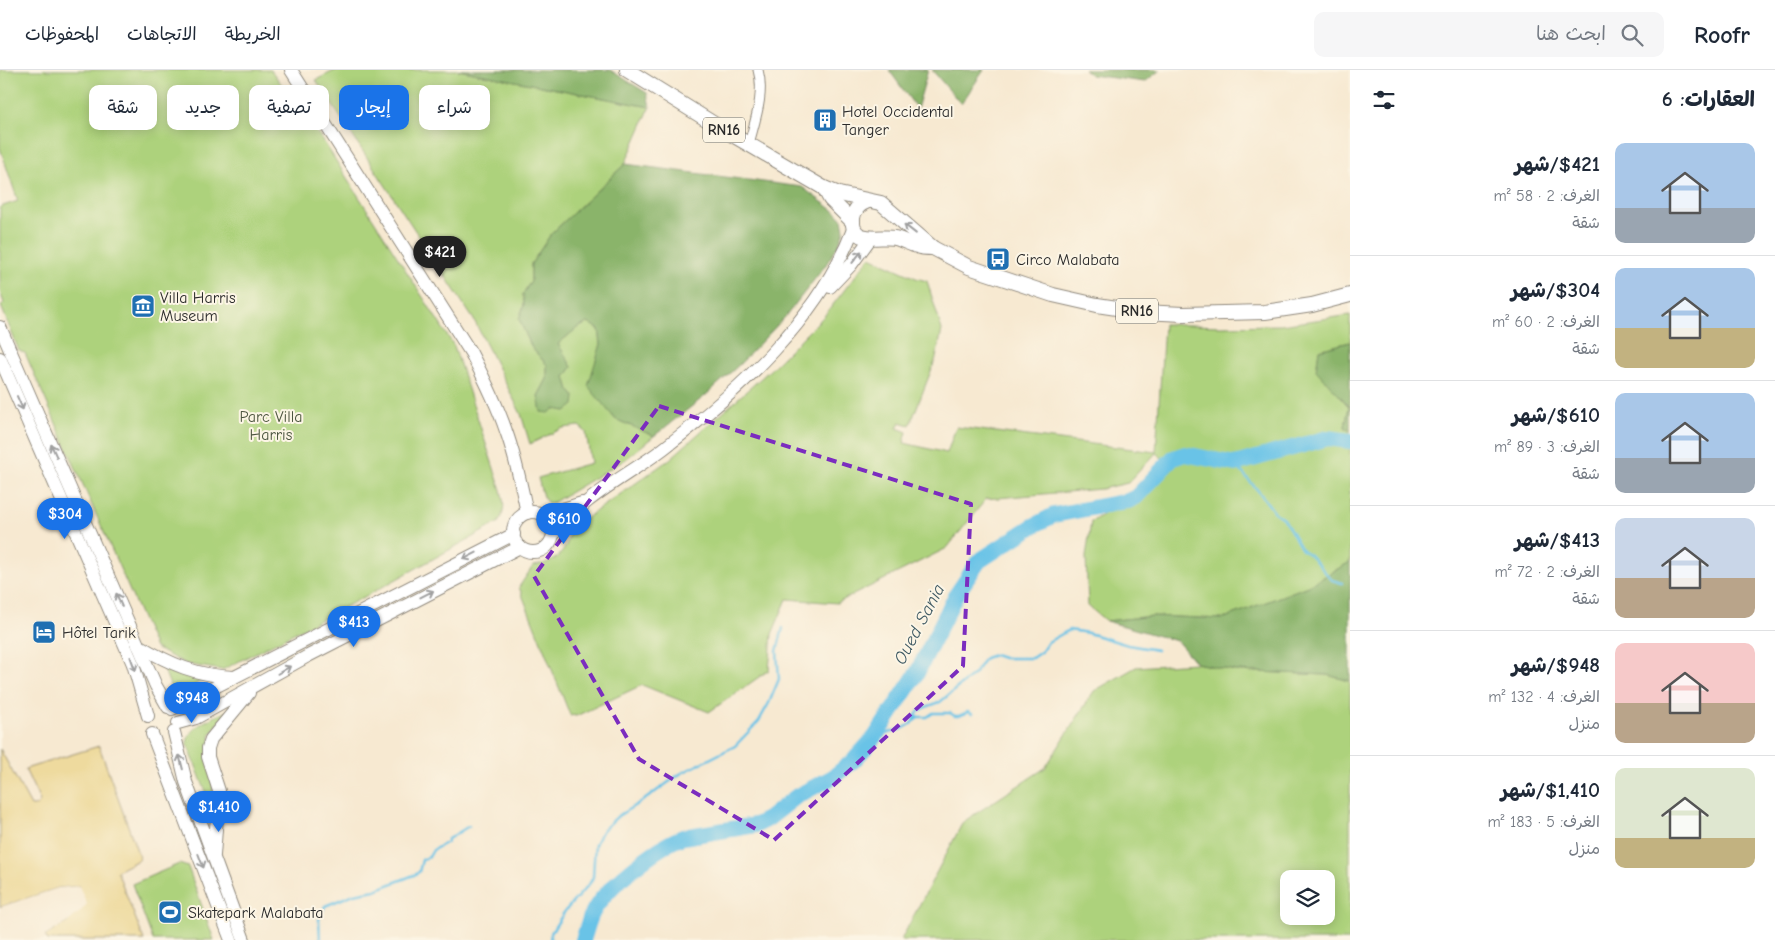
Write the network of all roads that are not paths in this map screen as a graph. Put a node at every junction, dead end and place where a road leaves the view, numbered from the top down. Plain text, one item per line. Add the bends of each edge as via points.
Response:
1 (291, 70) edge
2 (626, 70) edge
3 (758, 70) edge
4 (749, 144) junction
5 (824, 188) junction
6 (868, 201) junction
7 (888, 209) junction
8 (854, 225) junction
9 (874, 239) junction
10 (933, 248) junction
11 (1350, 295) edge
12 (817, 298) junction
13 (0, 327) edge
14 (0, 358) edge
15 (589, 500) junction
16 (527, 513) junction
17 (544, 515) junction
18 (514, 534) junction
19 (553, 535) junction
20 (520, 547) junction
21 (138, 646) junction
22 (234, 677) junction
23 (254, 687) junction
24 (170, 708) junction
25 (148, 716) junction
26 (176, 728) junction
27 (152, 734) junction
28 (214, 862) junction
29 (231, 940) edge
30 (244, 940) edge

1 - 16 street via 471,353 506,431
2 - 4 main road, RN16
3 - 4 street via 760,94
4 - 5 main road, RN16
5 - 6 main road, RN16
5 - 8 main road, RN16
6 - 7 main road via 881,203
6 - 8 main road via 857,209
7 - 9 main road via 891,224 886,233
10 -> 7 main road, RN16
8 - 9 main road via 860,234
8 - 12 street via 837,267
9 - 10 main road, RN16 via 894,238 918,247
12 -> 9 street
10 - 11 main road, RN16 via 970,267 1053,296 1143,312 1265,312
12 - 15 street via 794,328 724,398 663,449
21 -> 13 street
14 -> 25 street via 133,664
15 - 17 street
15 - 19 street
16 - 17 street
16 - 18 street via 517,521
17 - 19 street via 552,526
18 - 20 street
18 -> 22 street
19 - 20 street via 542,550 528,551
23 -> 20 street
21 - 22 street via 188,670
21 - 24 street
22 - 24 street
23 - 26 street
23 - 28 street via 211,739 208,748 219,791
24 - 25 street via 159,707
24 - 26 street via 176,714
25 - 27 street via 147,726
26 - 27 street via 166,737
28 -> 26 street via 186,782
27 -> 29 street
28 - 30 street

